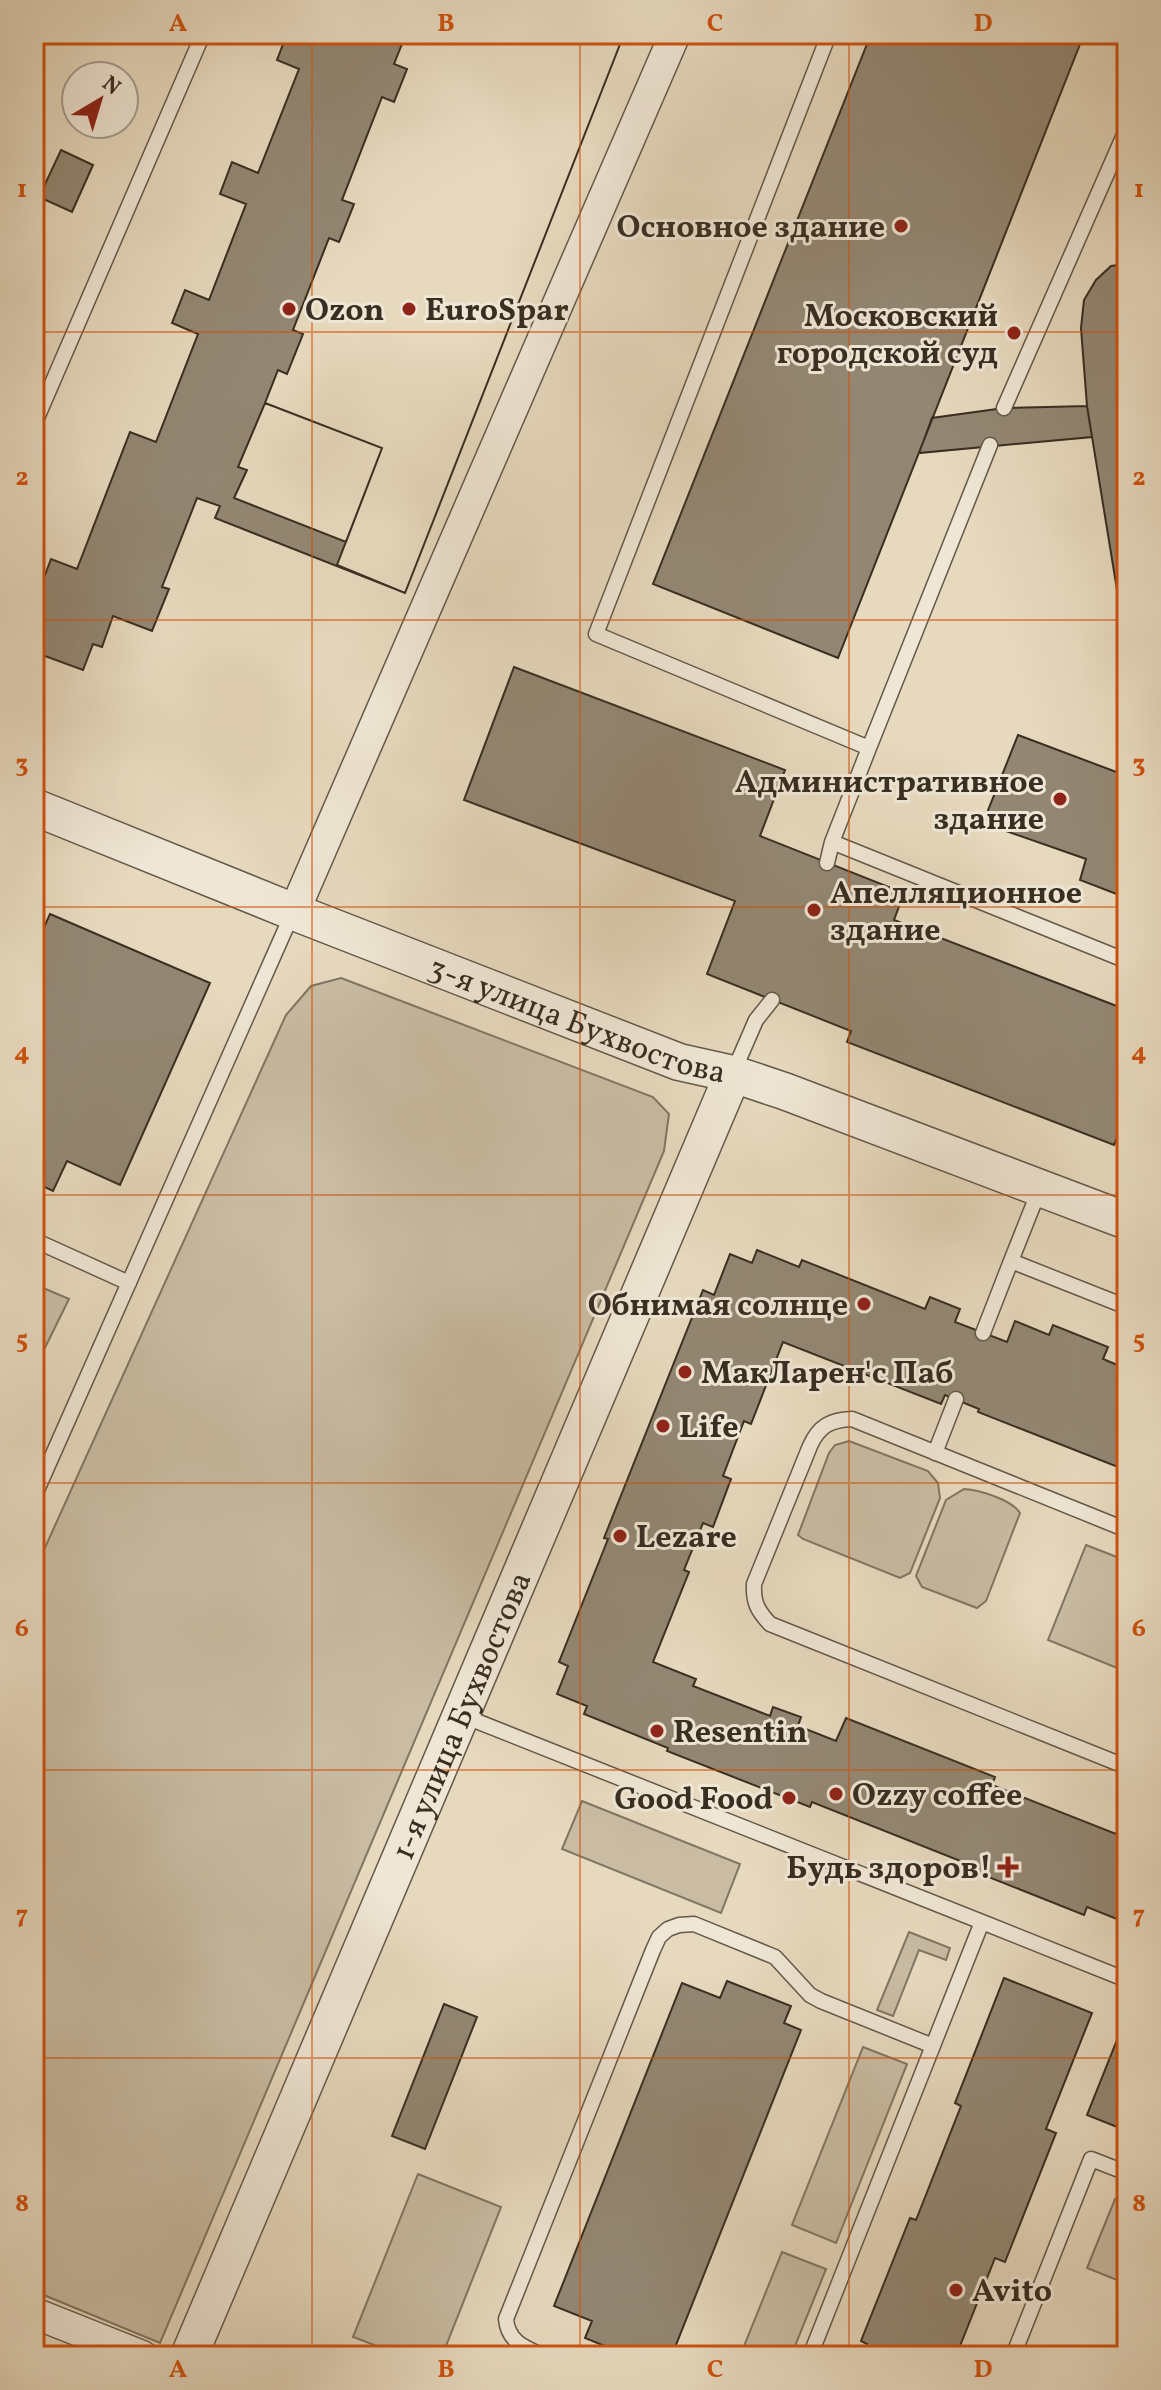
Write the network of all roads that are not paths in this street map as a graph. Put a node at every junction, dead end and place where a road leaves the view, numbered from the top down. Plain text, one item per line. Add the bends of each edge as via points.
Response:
1 (203, 34) edge
2 (675, 34) edge
3 (829, 34) edge
4 (1127, 128) edge
5 (1004, 408) dead end
6 (34, 425) edge
7 (990, 445) dead end
8 (869, 748) junction
9 (34, 807) edge
10 (832, 842) junction
11 (827, 863) dead end
12 (294, 912) junction
13 (1127, 961) edge
14 (772, 1000) dead end
15 (733, 1074) junction
16 (1040, 1188) junction
17 (1127, 1221) edge
18 (34, 1240) edge
19 (1011, 1261) junction
20 (129, 1283) junction
21 (1127, 1307) edge
22 (983, 1333) dead end
23 (956, 1399) dead end
24 (935, 1453) junction
25 (34, 1497) edge
26 (1127, 1530) edge
27 (461, 1715) junction
28 (1127, 1767) edge
29 (982, 1922) junction
30 (1127, 1980) edge
31 (933, 2046) junction
32 (1127, 2173) edge
33 (34, 2313) edge
34 (142, 2356) edge
35 (189, 2356) edge
36 (544, 2356) edge
37 (810, 2356) edge
38 (1013, 2356) edge

1 - 6 lane
2 - 12 street
3 - 8 lane via 596,634
4 - 5 lane
7 - 8 lane
8 - 10 lane
9 - 12 street, 3-я улица Бухвостова
10 - 11 lane
10 - 13 lane
12 - 15 street, 3-я улица Бухвостова via 679,1062
12 - 20 lane
14 - 15 lane via 756,1020
15 - 16 street, 3-я улица Бухвостова
15 - 27 street, 1-я улица Бухвостова
16 - 17 street, 3-я улица Бухвостова
16 - 19 lane
18 - 20 lane
19 - 21 lane
19 - 22 lane
20 - 25 lane
23 - 24 lane
24 - 26 lane
24 - 28 lane via 852,1419 835,1420 816,1432 754,1584 759,1613 770,1624
27 - 29 lane
27 - 35 street, 1-я улица Бухвостова
29 - 30 lane
29 - 31 lane
31 - 36 lane via 815,1998 767,1953 694,1924 668,1929 653,1950 506,2319 516,2343
31 - 37 lane
32 - 38 lane via 1091,2159
33 - 34 street

